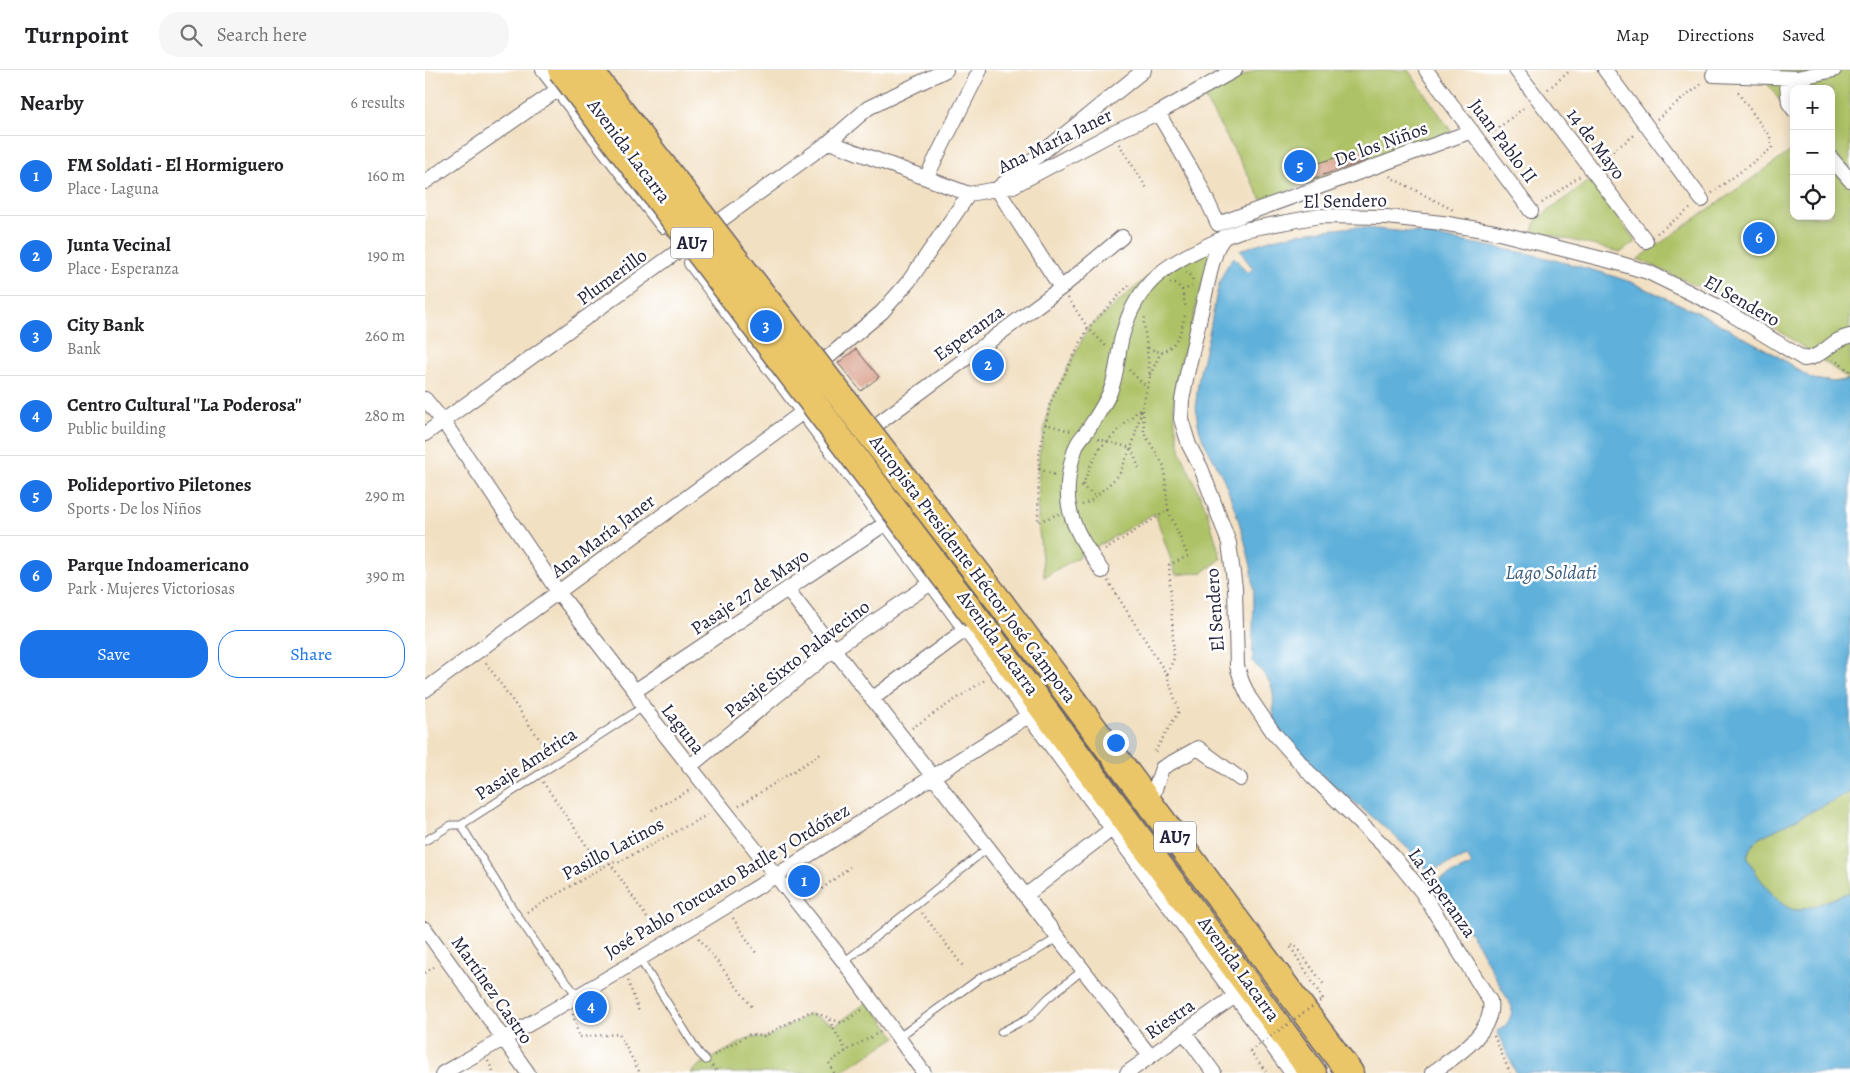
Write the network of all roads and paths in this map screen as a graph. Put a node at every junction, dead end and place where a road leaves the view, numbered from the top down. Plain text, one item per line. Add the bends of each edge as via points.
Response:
1 (543, 70) edge
2 (585, 70) edge
3 (589, 70) edge
4 (946, 70) edge
5 (980, 70) edge
6 (1144, 70) edge
7 (1235, 70) edge
8 (1426, 70) edge
9 (1516, 70) edge
10 (1605, 70) edge
11 (1834, 70) edge
12 (1220, 74) edge
13 (1725, 74) edge
14 (1797, 79) edge
15 (559, 80) edge
16 (1790, 104) edge
17 (1157, 113) junction
18 (1647, 127) junction
19 (1472, 131) junction
20 (1113, 133) junction
21 (1770, 137) dead end
22 (829, 142) junction
23 (1835, 154) edge
24 (1384, 163) junction
25 (1835, 163) edge
26 (1591, 168) junction
27 (1846, 175) edge
28 (926, 178) junction
29 (425, 182) edge
30 (997, 189) junction
31 (1148, 190) dead end
32 (969, 194) junction
33 (1702, 200) dead end
34 (1531, 211) joint
35 (1461, 214) dead end
36 (1123, 237) dead end
37 (1224, 238) junction
38 (1646, 241) dead end
39 (681, 250) junction
40 (1188, 255) junction
41 (1186, 272) junction
42 (1180, 275) dead end
43 (1173, 278) dead end
44 (1131, 284) dead end
45 (1061, 288) junction
46 (1192, 288) junction
47 (1182, 290) junction
48 (1190, 295) dead end
49 (1188, 302) dead end
50 (1186, 309) junction
51 (1145, 314) dead end
52 (1087, 328) junction
53 (1850, 336) edge
54 (1147, 348) junction
55 (1163, 352) junction
56 (1821, 352) junction
57 (1850, 371) edge
58 (1150, 377) junction
59 (787, 392) junction
60 (425, 399) edge
61 (1143, 406) junction
62 (803, 412) junction
63 (443, 421) junction
64 (425, 434) edge
65 (1131, 448) junction
66 (836, 456) junction
67 (1139, 468) dead end
68 (1073, 509) junction
69 (1168, 510) junction
70 (886, 523) junction
71 (1093, 557) junction
72 (1102, 571) joint
73 (931, 583) junction
74 (787, 589) junction
75 (559, 593) junction
76 (971, 624) junction
77 (834, 649) junction
78 (478, 651) junction
79 (996, 672) junction
80 (1167, 674) junction
81 (425, 690) edge
82 (635, 691) junction
83 (1249, 697) joint
84 (872, 699) junction
85 (643, 707) junction
86 (1028, 716) junction
87 (901, 736) junction
88 (821, 754) dead end
89 (1154, 754) dead end
90 (557, 764) junction
91 (689, 768) junction
92 (539, 775) junction
93 (933, 777) junction
94 (1240, 779) dead end
95 (702, 784) junction
96 (1150, 804) junction
97 (653, 810) dead end
98 (724, 811) junction
99 (461, 826) junction
100 (1112, 829) junction
101 (425, 841) edge
102 (988, 848) junction
103 (610, 863) junction
104 (850, 867) dead end
105 (601, 868) junction
106 (775, 876) junction
107 (1025, 896) junction
108 (916, 905) junction
109 (725, 906) junction
110 (799, 906) junction
111 (518, 917) junction
112 (690, 927) junction
113 (425, 929) edge
114 (1057, 938) junction
115 (663, 943) junction
116 (756, 953) dead end
117 (639, 958) junction
118 (844, 962) junction
119 (963, 966) dead end
120 (623, 968) junction
121 (1083, 970) junction
122 (1325, 986) dead end
123 (577, 995) junction
124 (1235, 996) junction
125 (874, 1002) junction
126 (753, 1008) dead end
127 (551, 1010) junction
128 (639, 1012) dead end
129 (828, 1019) junction
130 (1486, 1024) junction
131 (895, 1031) junction
132 (1001, 1032) dead end
133 (1184, 1032) junction
134 (503, 1040) junction
135 (846, 1051) junction
136 (1150, 1056) junction
137 (706, 1060) joint
138 (443, 1073) edge
139 (528, 1073) edge
140 (640, 1073) edge
141 (834, 1073) edge
142 (924, 1073) edge
143 (1127, 1073) edge
144 (1214, 1073) edge
145 (1267, 1073) edge
146 (1292, 1073) edge
147 (1313, 1073) edge
148 (1350, 1073) edge
149 (1432, 1073) edge
150 (1510, 1073) edge

1 - 15 street, Avenida Lacarra
2 - 15 street
3 - 96 highway, Autopista Presidente Héctor José Cámpora / AU7, bridge via 999,601
4 - 22 street, Plumerillo via 868,108
5 - 28 street
6 - 30 street
7 - 12 street, Ana María Janer
8 - 19 street, Juan Pablo II
9 - 26 street, 14 de Mayo
10 - 18 street
11 - 14 street
12 - 17 street, Ana María Janer
13 - 14 street
13 - 18 path
13 - 21 path
14 - 16 street via 1787,85
15 - 29 street
15 - 39 street, Avenida Lacarra
15 - 76 highway, Autopista Presidente Héctor José Cámpora / AU7, bridge
17 - 20 street, Ana María Janer
17 - 24 street, De los Niños via 1198,181 1218,224
18 - 26 path
18 - 33 street
19 - 24 street, De los Niños
19 - 34 street, Juan Pablo II
20 - 30 street, Ana María Janer via 1013,186
20 - 31 path
22 - 28 street
22 - 39 street, Plumerillo
23 - 27 street
24 - 35 path via 1392,178
25 - 27 street
26 - 34 path
26 - 38 street, 14 de Mayo
28 - 32 street
30 - 32 street, Ana María Janer
30 - 45 street
32 - 59 street via 909,281 882,312
36 - 45 street, Esperanza
37 - 40 street
37 - 56 street, El Sendero via 1243,230 1320,216 1387,217 1495,232 1648,272 1721,308 1804,359
37 - 83 street, El Sendero via 1212,264 1187,374 1181,419 1229,543 1235,588 1237,666
39 - 59 street, Avenida Lacarra
39 - 63 street, Plumerillo
40 - 41 path
40 - 68 street via 1151,281 1132,307 1123,333 1115,380 1102,409 1076,446 1068,478
41 - 42 path
41 - 46 path via 1192,276
43 - 47 path via 1166,283 1176,283
44 - 52 path
45 - 52 path
45 - 66 street, Esperanza
46 - 47 path
46 - 48 path
47 - 50 path
49 - 50 path
50 - 55 path via 1180,334
51 - 54 path via 1143,323
52 - 68 path via 1050,402 1039,455 1038,522
53 - 56 street, El Sendero via 1843,337
54 - 55 path
54 - 58 path
55 - 58 path
56 - 57 path
58 - 61 path
59 - 62 street, Avenida Lacarra
60 - 63 street, Laguna
61 - 65 path
61 - 68 path via 1101,448
61 - 69 path via 1144,433 1166,474
62 - 66 street, Avenida Lacarra
62 - 75 street, Ana María Janer
63 - 64 street, Plumerillo
63 - 75 street, Laguna
65 - 67 path
65 - 68 path via 1119,475 1092,500
66 - 70 street, Avenida Lacarra
68 - 71 street
69 - 71 path
69 - 80 path via 1188,556 1169,565 1174,658
70 - 73 street, Avenida Lacarra
70 - 74 street, Pasaje 27 de Mayo
71 - 72 street
72 - 80 path
73 - 76 street, Avenida Lacarra
73 - 77 street, Pasaje Sixto Palavecino
74 - 77 street
74 - 82 street, Pasaje 27 de Mayo
75 - 78 street, Ana María Janer
75 - 82 street, Laguna
76 - 79 street, Avenida Lacarra
76 - 84 street
76 - 147 highway, Autopista Presidente Héctor José Cámpora / AU7
77 - 84 street
77 - 91 street, Pasaje Sixto Palavecino
78 - 81 street, Ana María Janer
78 - 90 path
79 - 86 street, Avenida Lacarra
79 - 87 path
80 - 89 path via 1179,711
82 - 85 street, Laguna
83 - 130 street, La Esperanza via 1273,732 1312,776 1389,850 1423,892 1490,1001 1491,1010
84 - 87 street
85 - 90 lane, Pasaje América
85 - 91 street, Laguna
86 - 93 street, José Pablo Torcuato Batlle y Ordóñez
86 - 100 street, Avenida Lacarra
87 - 93 street
88 - 98 path, Pasillo Latinos
90 - 92 lane, Pasaje América
91 - 95 street, Laguna
92 - 99 lane, Pasaje América
92 - 105 path
93 - 102 street
93 - 106 street, José Pablo Torcuato Batlle y Ordóñez
94 - 96 street via 1198,748 1161,768
95 - 97 path
95 - 98 street, Laguna
96 - 148 highway, Autopista Presidente Héctor José Cámpora / AU7
98 - 103 path, Pasillo Latinos via 619,862
98 - 106 street, Laguna
99 - 101 lane, Pasaje América via 451,825
99 - 111 lane
100 - 107 street
100 - 124 street, Avenida Lacarra
102 - 107 street
102 - 108 lane
103 - 105 path, Pasillo Latinos
103 - 115 path
104 - 110 path
105 - 111 path, Pasillo Latinos
106 - 109 street, José Pablo Torcuato Batlle y Ordóñez
106 - 110 street, Laguna
107 - 114 street
108 - 118 lane
108 - 119 path
109 - 112 street, José Pablo Torcuato Batlle y Ordóñez
109 - 116 path
110 - 118 street, Laguna
111 - 123 lane
112 - 115 street, José Pablo Torcuato Batlle y Ordóñez
112 - 126 path
113 - 134 street, Martínez Castro
114 - 121 street
114 - 131 lane via 1032,954 980,978
115 - 117 street, José Pablo Torcuato Batlle y Ordóñez
117 - 120 street, José Pablo Torcuato Batlle y Ordóñez
117 - 137 lane
118 - 125 street, Laguna
120 - 123 street, José Pablo Torcuato Batlle y Ordóñez
120 - 128 path
121 - 132 lane via 1030,1017
121 - 136 street
122 - 145 path, bridge via 1294,944 1290,946 1323,998 1250,1051
123 - 127 street, José Pablo Torcuato Batlle y Ordóñez
124 - 133 street, Riestra
124 - 146 street, Avenida Lacarra
125 - 129 path via 842,1023
125 - 131 street, Laguna
127 - 134 street, José Pablo Torcuato Batlle y Ordóñez
127 - 140 path via 574,1014 579,1037 619,1034
129 - 135 path
129 - 137 path via 811,1011 764,1036 750,1034
130 - 149 street via 1469,1045
130 - 150 path via 1497,1040
131 - 135 path
131 - 142 street, Laguna
133 - 136 street, Riestra
133 - 144 street
134 - 138 street, José Pablo Torcuato Batlle y Ordóñez
134 - 139 street, Martínez Castro
135 - 141 path via 829,1063
136 - 143 street, Riestra

